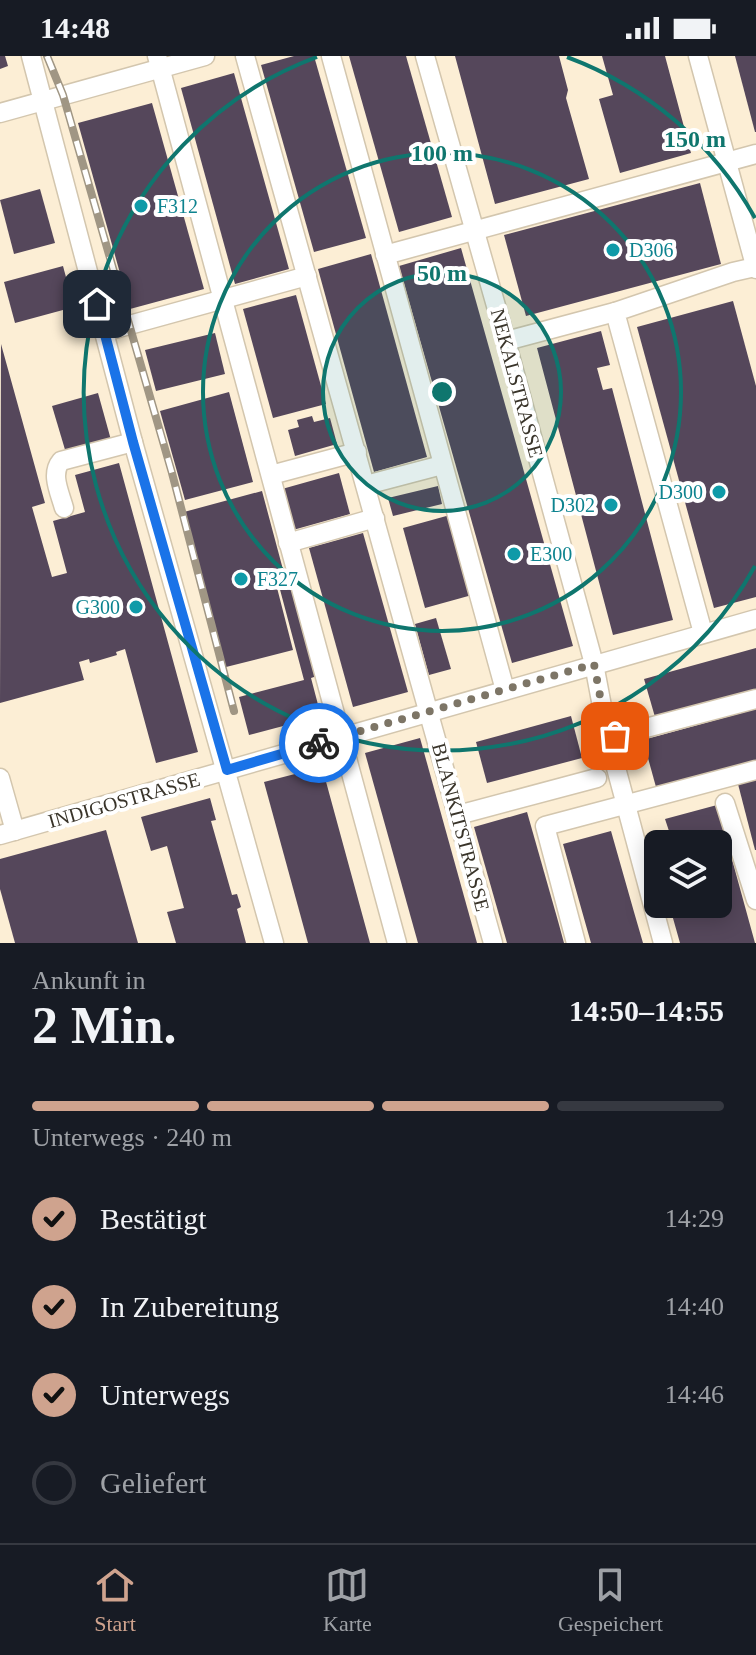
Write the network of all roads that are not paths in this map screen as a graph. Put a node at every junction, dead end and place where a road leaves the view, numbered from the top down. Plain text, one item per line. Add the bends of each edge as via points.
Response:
1 (31, 56) edge
2 (205, 56) edge
3 (245, 56) edge
4 (331, 56) edge
5 (425, 56) edge
6 (698, 56) edge
7 (159, 62) edge
8 (43, 101) junction
9 (0, 113) edge
10 (756, 154) edge
11 (727, 162) junction
12 (475, 230) junction
13 (385, 255) junction
14 (755, 265) edge
15 (307, 276) junction
16 (223, 299) junction
17 (615, 312) junction
18 (104, 332) junction
19 (506, 341) junction
20 (133, 442) junction
21 (357, 452) junction
22 (442, 465) junction
23 (271, 475) junction
24 (366, 485) junction
25 (64, 508) dead end
26 (375, 518) junction
27 (288, 543) junction
28 (756, 619) edge
29 (703, 633) junction
30 (594, 664) junction
31 (505, 690) junction
32 (756, 699) edge
33 (429, 711) junction
34 (340, 737) junction
35 (608, 738) junction
36 (227, 770) junction
37 (756, 770) edge
38 (0, 778) edge
39 (597, 778) dead end
40 (725, 803) dead end
41 (627, 804) junction
42 (458, 815) junction
43 (7, 833) edge
44 (756, 900) edge
45 (274, 943) edge
46 (397, 943) edge
47 (493, 943) edge
48 (576, 943) edge
49 (663, 943) edge

1 - 8 street
2 - 7 street
3 - 15 street, BLANKITSTRASSE
4 - 13 street
5 - 12 street, NEKALSTRASSE
6 - 11 street
7 - 8 street
7 - 16 street
8 - 9 street
8 - 18 street
10 - 11 street
11 - 12 street
11 - 14 street
12 - 13 street
12 - 19 street, NEKALSTRASSE
13 - 22 street
14 - 17 street
15 - 16 street
15 - 21 street, BLANKITSTRASSE
16 - 18 street
16 - 23 street
17 - 19 street
17 - 29 street
18 - 20 street
19 - 30 street, NEKALSTRASSE
20 - 25 street via 61,461 55,476
20 - 36 street
21 - 23 street
21 - 24 street, BLANKITSTRASSE
22 - 24 street
22 - 31 street
23 - 27 street
24 - 26 street, BLANKITSTRASSE
26 - 27 street
26 - 33 street, BLANKITSTRASSE
27 - 34 street
28 - 29 street, INDIGOSTRASSE
29 - 30 street, INDIGOSTRASSE
30 - 31 street, INDIGOSTRASSE
30 - 35 street, NEKALSTRASSE
31 - 33 street, INDIGOSTRASSE
32 - 35 street
33 - 34 street, INDIGOSTRASSE
33 - 42 street, BLANKITSTRASSE
34 - 36 street, INDIGOSTRASSE
34 - 46 street
35 - 41 street, NEKALSTRASSE
36 - 43 street, INDIGOSTRASSE
36 - 45 street
37 - 41 street
38 - 43 street
39 - 42 street
40 - 44 street
41 - 48 street via 545,826
41 - 49 street, NEKALSTRASSE
42 - 47 street, BLANKITSTRASSE

